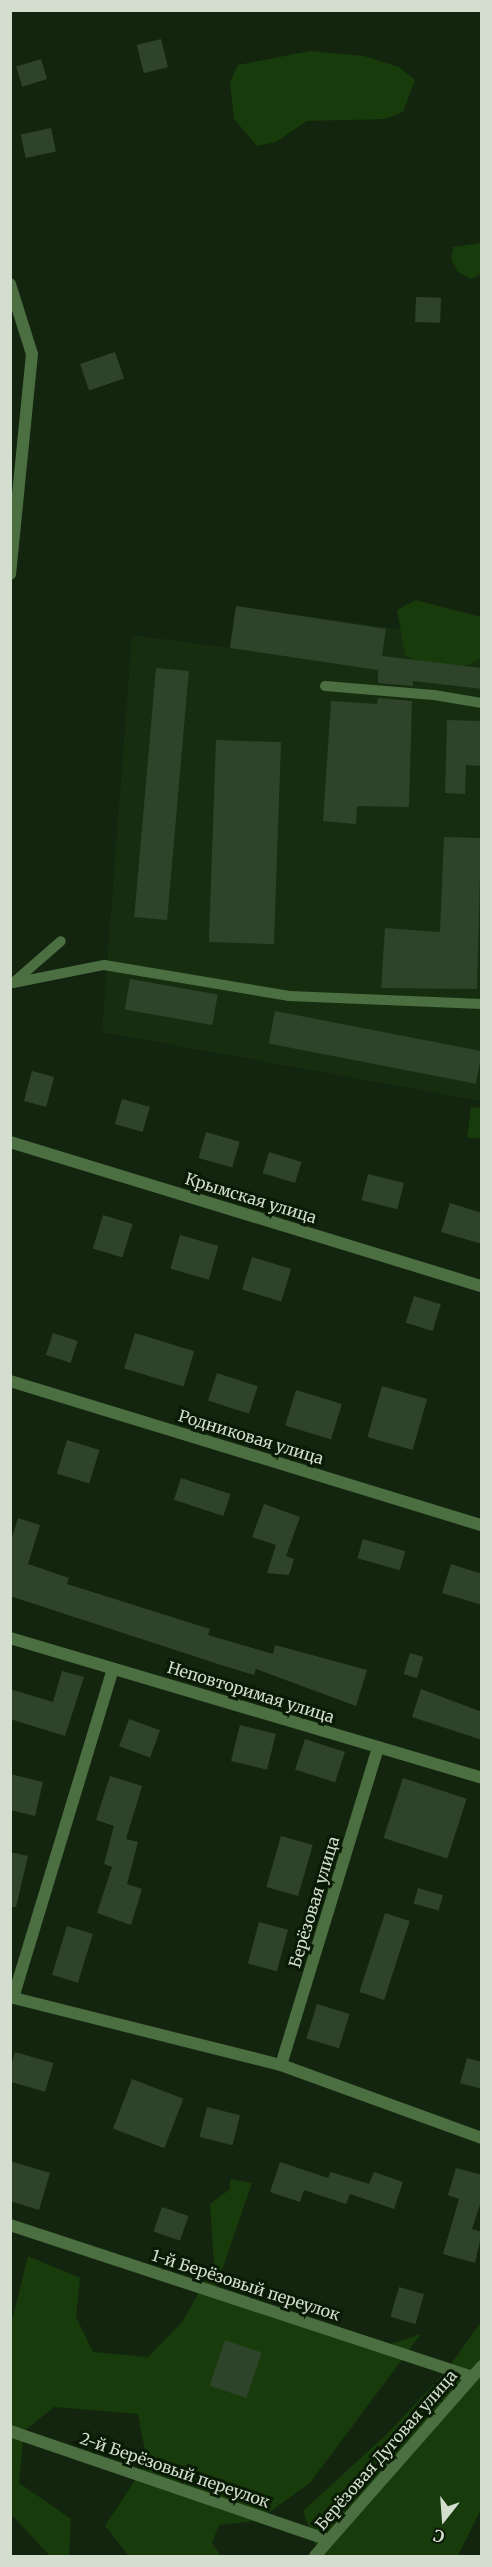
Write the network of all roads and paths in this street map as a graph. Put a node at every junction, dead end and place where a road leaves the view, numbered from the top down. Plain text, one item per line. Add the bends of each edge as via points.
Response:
1 (10, 284) edge
2 (10, 574) edge
3 (325, 686) dead end
4 (482, 703) edge
5 (61, 941) dead end
6 (12, 984) edge
7 (482, 1004) edge
8 (10, 1142) edge
9 (482, 1286) edge
10 (10, 1381) edge
11 (482, 1525) edge
12 (10, 1638) edge
13 (113, 1669) junction
14 (378, 1748) junction
15 (482, 1778) edge
16 (12, 1997) edge
17 (281, 2065) junction
18 (482, 2138) edge
19 (10, 2225) edge
20 (482, 2366) edge
21 (472, 2378) junction
22 (10, 2430) edge
23 (328, 2540) junction
24 (315, 2556) edge

1 - 2 street via 32,354
3 - 4 lane
5 - 6 lane
6 - 7 lane via 104,964 289,996
8 - 9 street, Крымская улица
10 - 11 street, Родниковая улица
12 - 13 street, Неповторимая улица
13 - 14 street, Неповторимая улица
13 - 16 street
14 - 15 street, Неповторимая улица
14 - 17 street, Берёзовая улица
16 - 17 street
17 - 18 street
19 - 21 street, 1-й Берёзовый переулок
20 - 21 street, Берёзовая Дуговая улица
21 - 23 street, Берёзовая Дуговая улица
22 - 23 street, 2-й Берёзовый переулок
23 - 24 street, Берёзовая Дуговая улица

